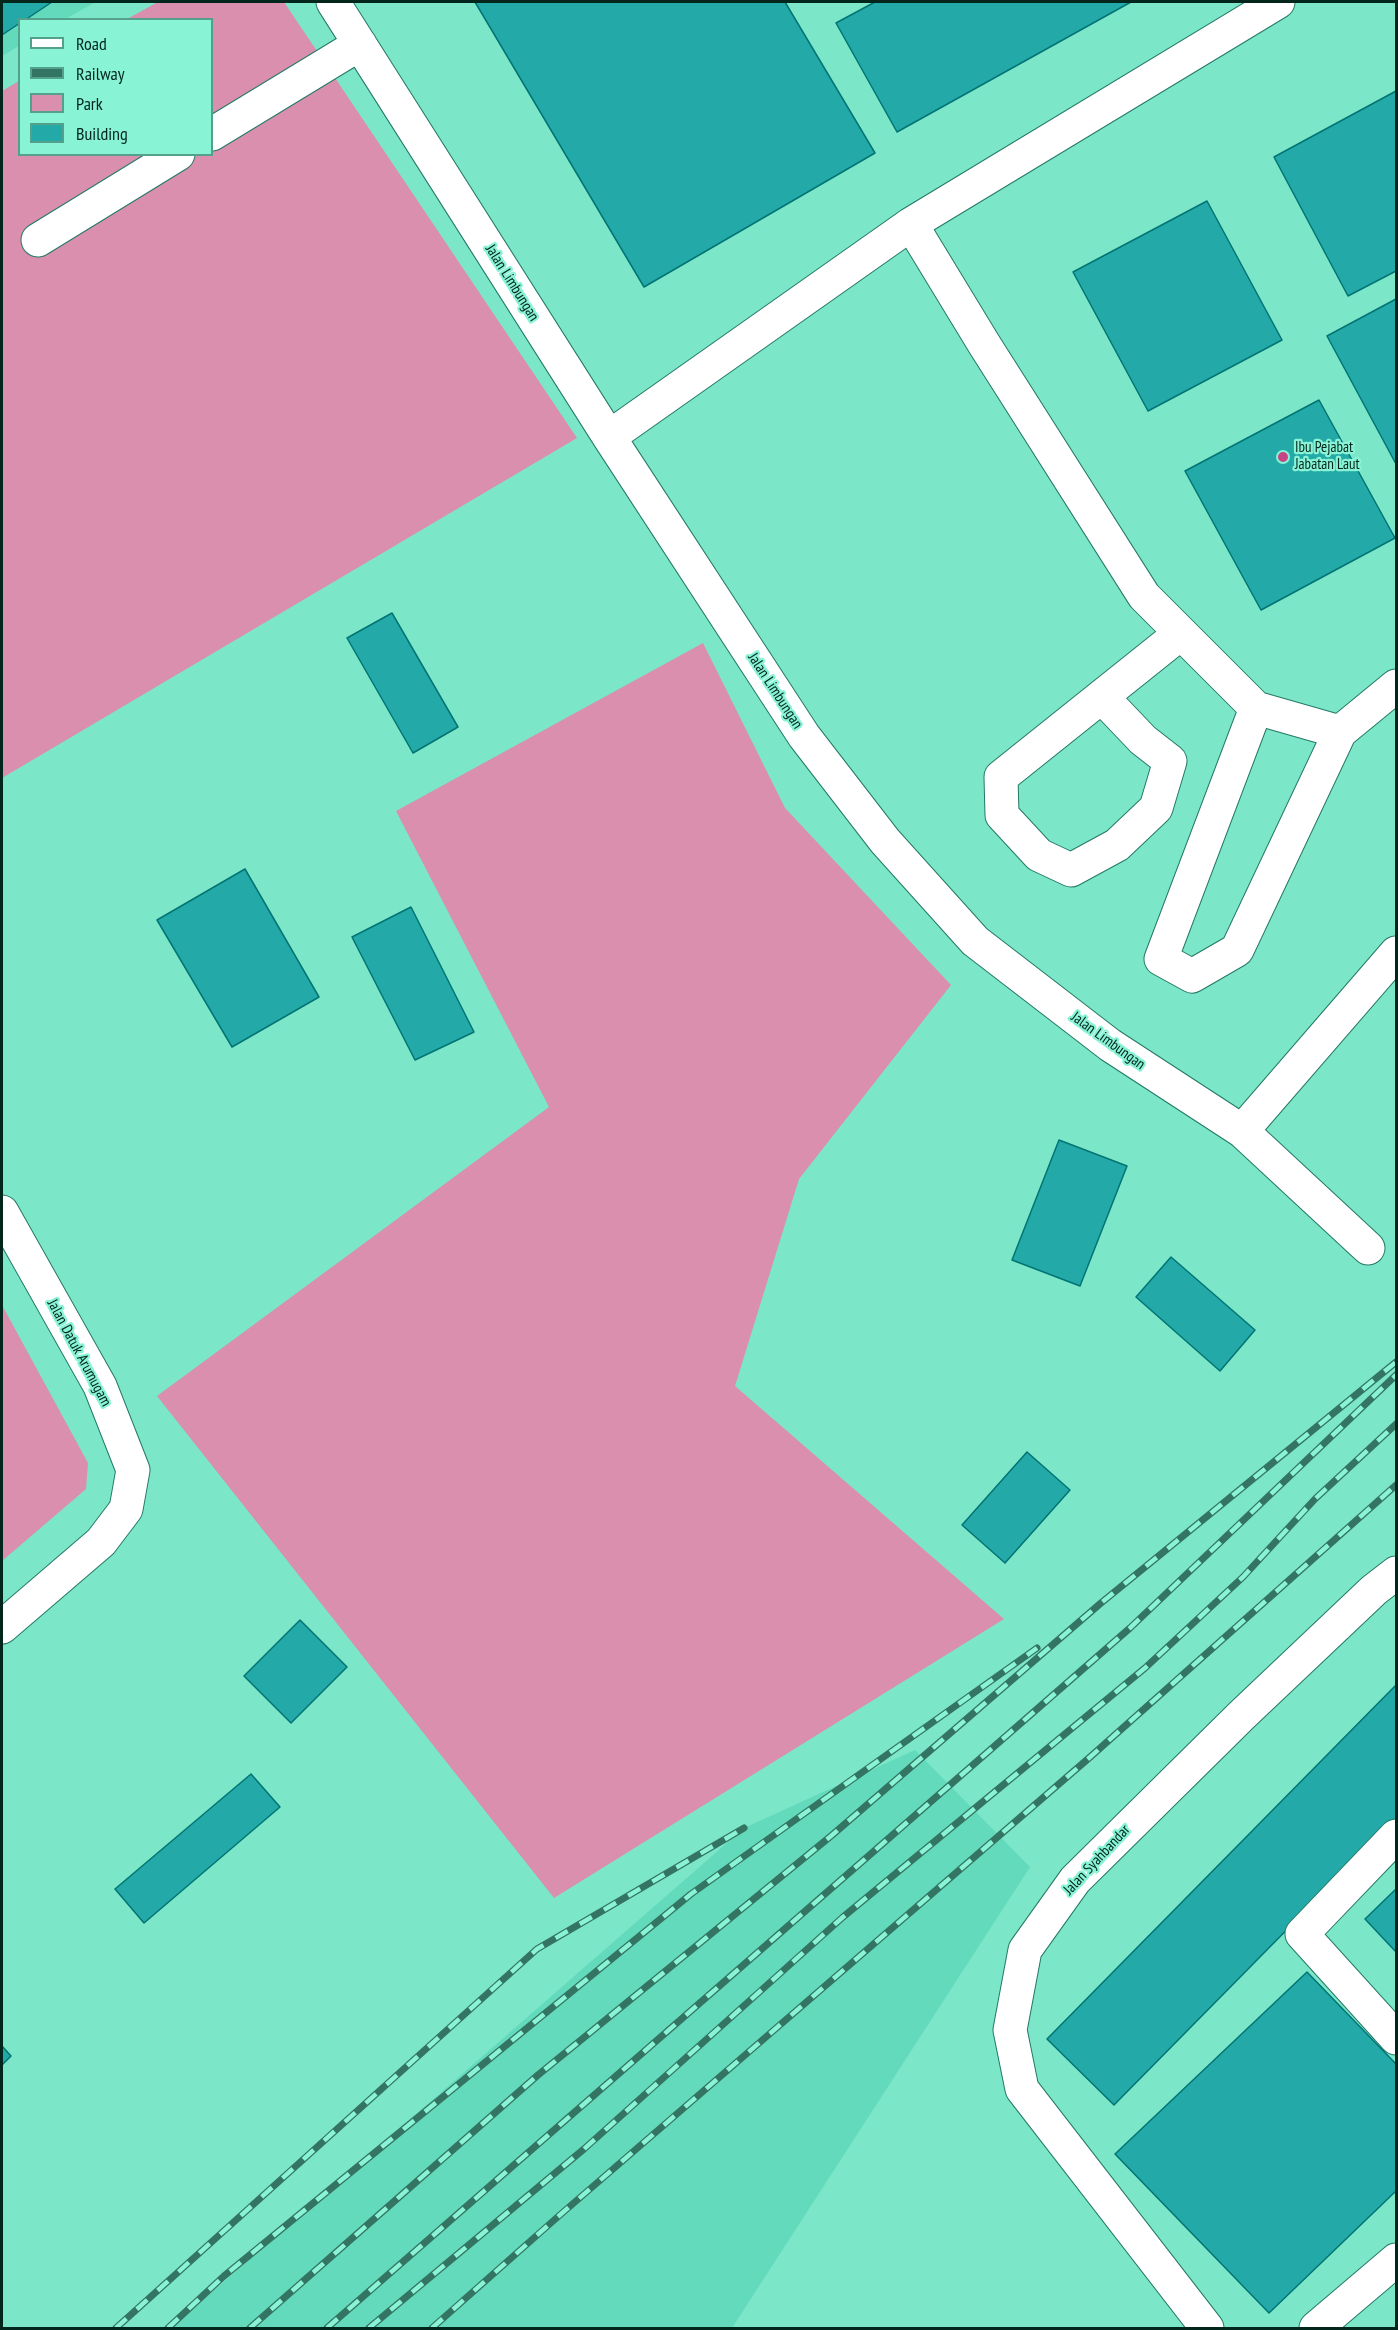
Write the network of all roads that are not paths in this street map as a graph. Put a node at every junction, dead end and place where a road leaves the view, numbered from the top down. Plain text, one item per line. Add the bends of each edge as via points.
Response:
1 (333, 2) edge
2 (1278, 2) edge
3 (360, 44) junction
4 (213, 133) edge
5 (175, 156) edge
6 (911, 224) junction
7 (38, 240) dead end
8 (609, 437) junction
9 (1181, 633) junction
10 (1396, 686) edge
11 (1102, 697) junction
12 (1256, 708) junction
13 (1340, 732) junction
14 (1396, 953) edge
15 (1242, 1131) junction
16 (2, 1212) edge
17 (1368, 1248) dead end
18 (1396, 1573) edge
19 (2, 1627) edge
20 (1396, 1836) edge
21 (1396, 2038) edge
22 (1396, 2260) edge
23 (1207, 2328) edge
24 (1316, 2328) edge

1 - 3 street, Jalan Limbungan
2 - 6 street
3 - 4 street
3 - 8 street, Jalan Limbungan
5 - 7 street
6 - 8 street
6 - 9 street via 1144,596
8 - 15 street, Jalan Limbungan via 804,735 885,841 975,941 1110,1045
9 - 11 street
9 - 12 street
10 - 13 street
11 - 11 street via 1001,777 1002,815 1039,855 1071,870 1117,845 1156,808 1170,761 1143,740
12 - 13 street
12 - 13 street via 1161,959 1191,976 1237,950
14 - 15 street
15 - 17 street, Jalan Limbungan
16 - 19 street, Jalan Datuk Arumugam via 100,1386 133,1470 126,1509 101,1542
18 - 23 street, Jalan Syahbandar via 1242,1715 1075,1880 1025,1950 1010,2030 1022,2089
20 - 21 street via 1302,1934
22 - 24 street

